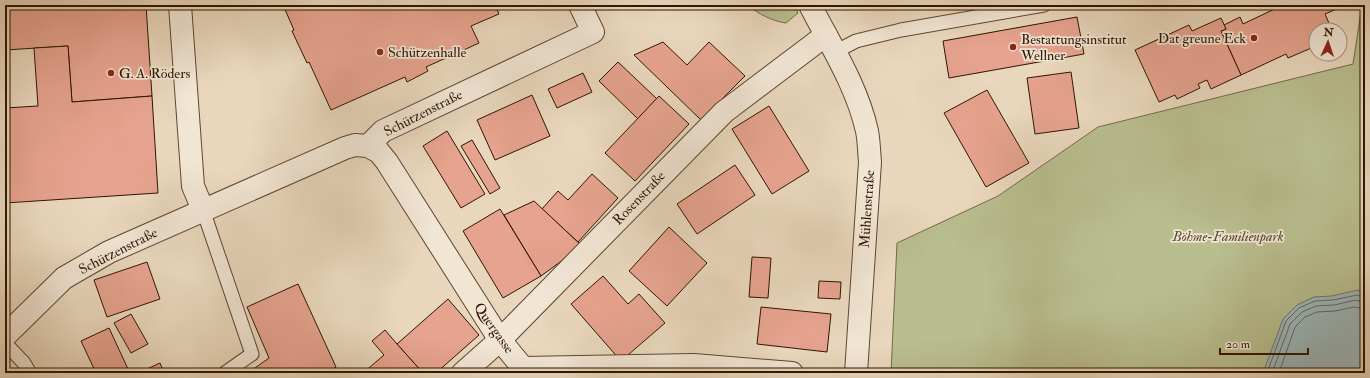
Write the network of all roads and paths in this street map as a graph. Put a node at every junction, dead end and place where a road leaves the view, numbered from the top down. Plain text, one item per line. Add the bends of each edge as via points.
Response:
1 (180, 5) edge
2 (580, 5) edge
3 (1044, 5) edge
4 (815, 7) edge
5 (830, 43) junction
6 (368, 146) junction
7 (203, 210) junction
8 (5, 336) edge
9 (500, 340) junction
10 (5, 343) edge
11 (30, 373) edge
12 (226, 373) edge
13 (463, 373) edge
14 (792, 373) edge
15 (856, 373) edge

1 - 7 street via 193,186
2 - 6 street, Schützenstraße via 593,32 383,131
3 - 5 lane via 901,30 856,41
4 - 5 street, Mühlenstraße
5 - 9 street, Rosenstraße via 724,112
5 - 15 street, Mühlenstraße via 861,109 870,162
6 - 7 street, Schützenstraße via 355,145 345,148
6 - 9 street, Quergasse via 379,152 387,162
7 - 8 street, Schützenstraße via 109,252 64,278
7 - 12 lane via 252,354
9 - 13 street, Rosenstraße
9 - 14 street, Quergasse via 523,368 694,365
10 - 11 lane

